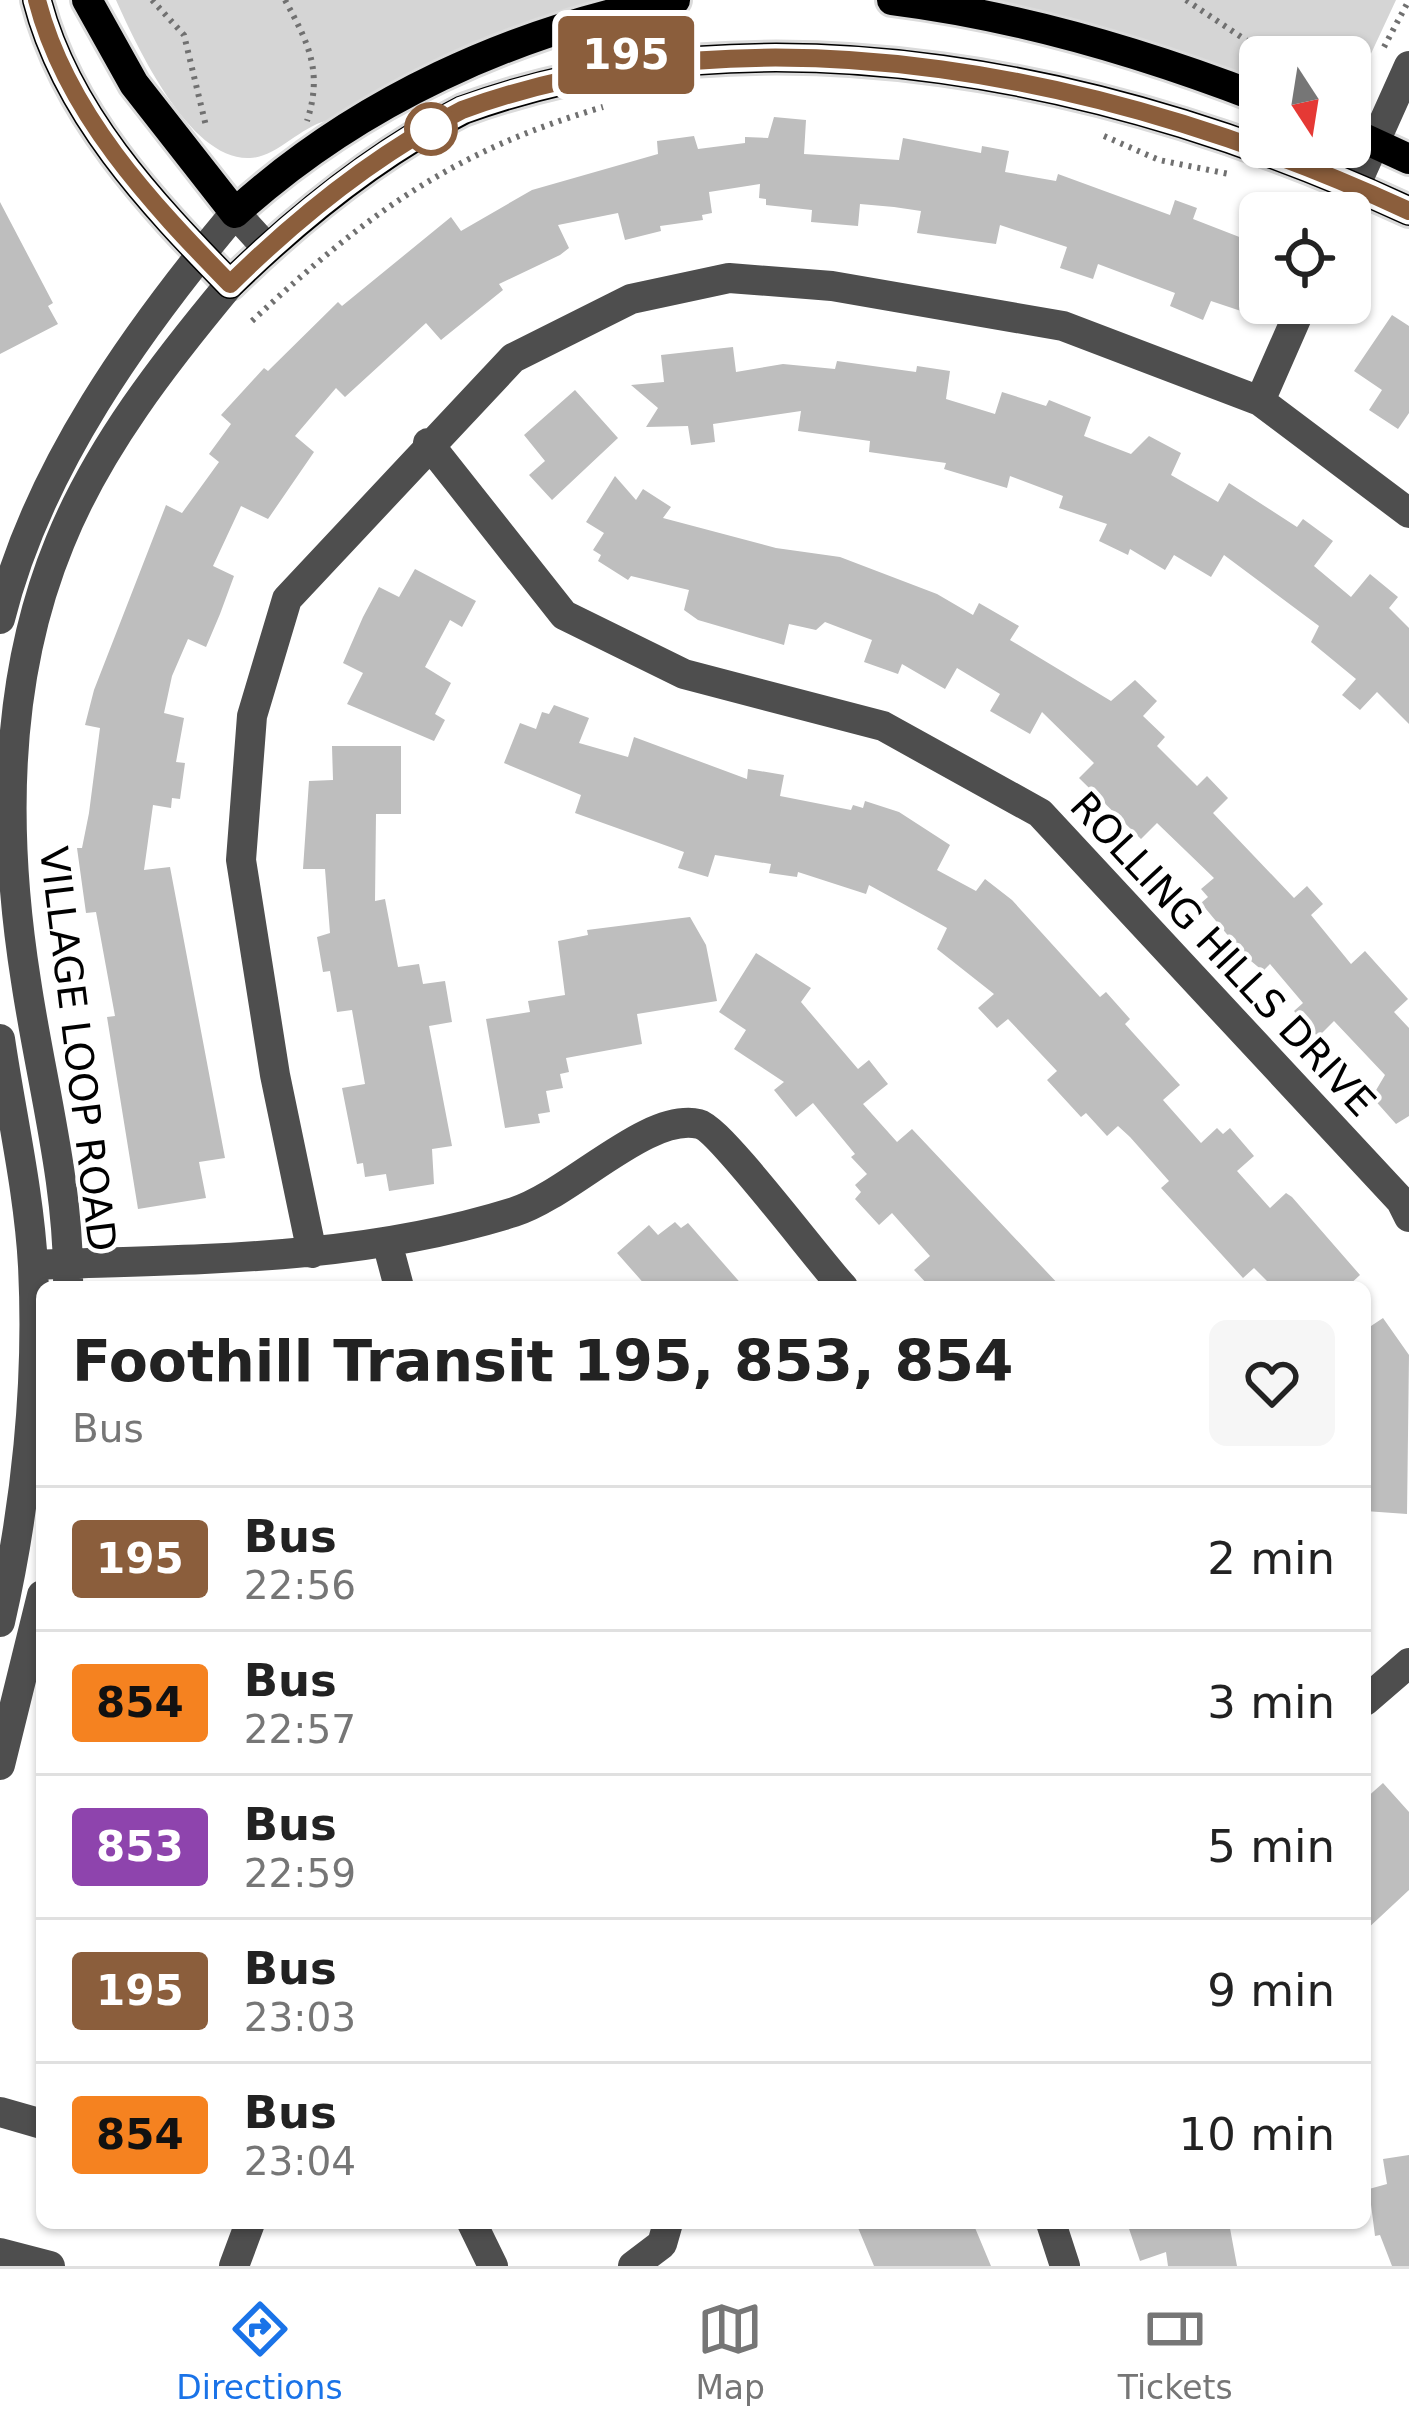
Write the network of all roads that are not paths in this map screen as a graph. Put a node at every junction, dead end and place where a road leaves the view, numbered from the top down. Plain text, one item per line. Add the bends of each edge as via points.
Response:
1 (37, 0) edge
2 (87, 0) edge
3 (675, 0) edge
4 (892, 0) edge
5 (1409, 67) edge
6 (1239, 90) edge
7 (1371, 124) edge
8 (1371, 141) edge
9 (1409, 159) edge
10 (1333, 192) edge
11 (1371, 203) edge
12 (1409, 211) edge
13 (235, 213) junction
14 (267, 248) junction
15 (200, 254) junction
16 (230, 284) junction
17 (1294, 324) edge
18 (1260, 401) junction
19 (428, 443) junction
20 (1409, 513) edge
21 (0, 620) edge
22 (8, 720) edge
23 (0, 1039) edge
24 (1409, 1216) edge
25 (387, 1243) junction
26 (312, 1253) junction
27 (33, 1265) junction
28 (68, 1275) edge
29 (397, 1281) edge
30 (837, 1281) edge
31 (36, 1605) edge
32 (0, 1622) edge
33 (15, 1639) edge
34 (1409, 1663) edge
35 (1371, 1696) edge
36 (0, 1765) edge
37 (0, 2112) edge
38 (36, 2122) edge
39 (248, 2229) edge
40 (475, 2229) edge
41 (1053, 2229) edge
42 (665, 2234) edge
43 (0, 2253) edge
44 (50, 2266) edge
45 (234, 2266) edge
46 (494, 2266) edge
47 (633, 2266) edge
48 (1064, 2266) edge

1 - 15 main road via 93,123
2 - 13 main road via 134,84
3 - 13 main road via 547,31 470,60 387,104
4 - 6 main road via 1148,55
5 - 7 street
8 - 9 main road
10 - 14 main road, VILLAGE LOOP ROAD via 1078,84 917,48 754,39 643,51 549,75 463,110 384,158
11 - 12 main road, VILLAGE LOOP ROAD
13 - 14 street
13 - 15 street
14 - 16 main road, VILLAGE LOOP ROAD
15 - 16 main road
15 - 21 street via 59,468 18,557
16 - 22 street, VILLAGE LOOP ROAD via 105,453 59,542
17 - 18 street
18 - 19 street via 1063,326 832,286 729,278 631,299 513,358
18 - 20 street
19 - 24 street, ROLLING HILLS DRIVE via 564,615 683,674 883,726 1040,814
19 - 26 street via 287,599 252,716 242,860
22 - 28 street, VILLAGE LOOP ROAD via 13,896
23 - 27 street, VILLAGE LOOP ROAD
25 - 26 street
25 - 29 street
25 - 30 street via 519,1210 677,1121 714,1129
26 - 28 street
27 - 28 street
27 - 32 street, VILLAGE LOOP ROAD via 26,1462
31 - 33 street
33 - 36 street
34 - 35 street
37 - 38 street
39 - 45 street
40 - 46 street
41 - 48 street
42 - 47 street
43 - 44 street

